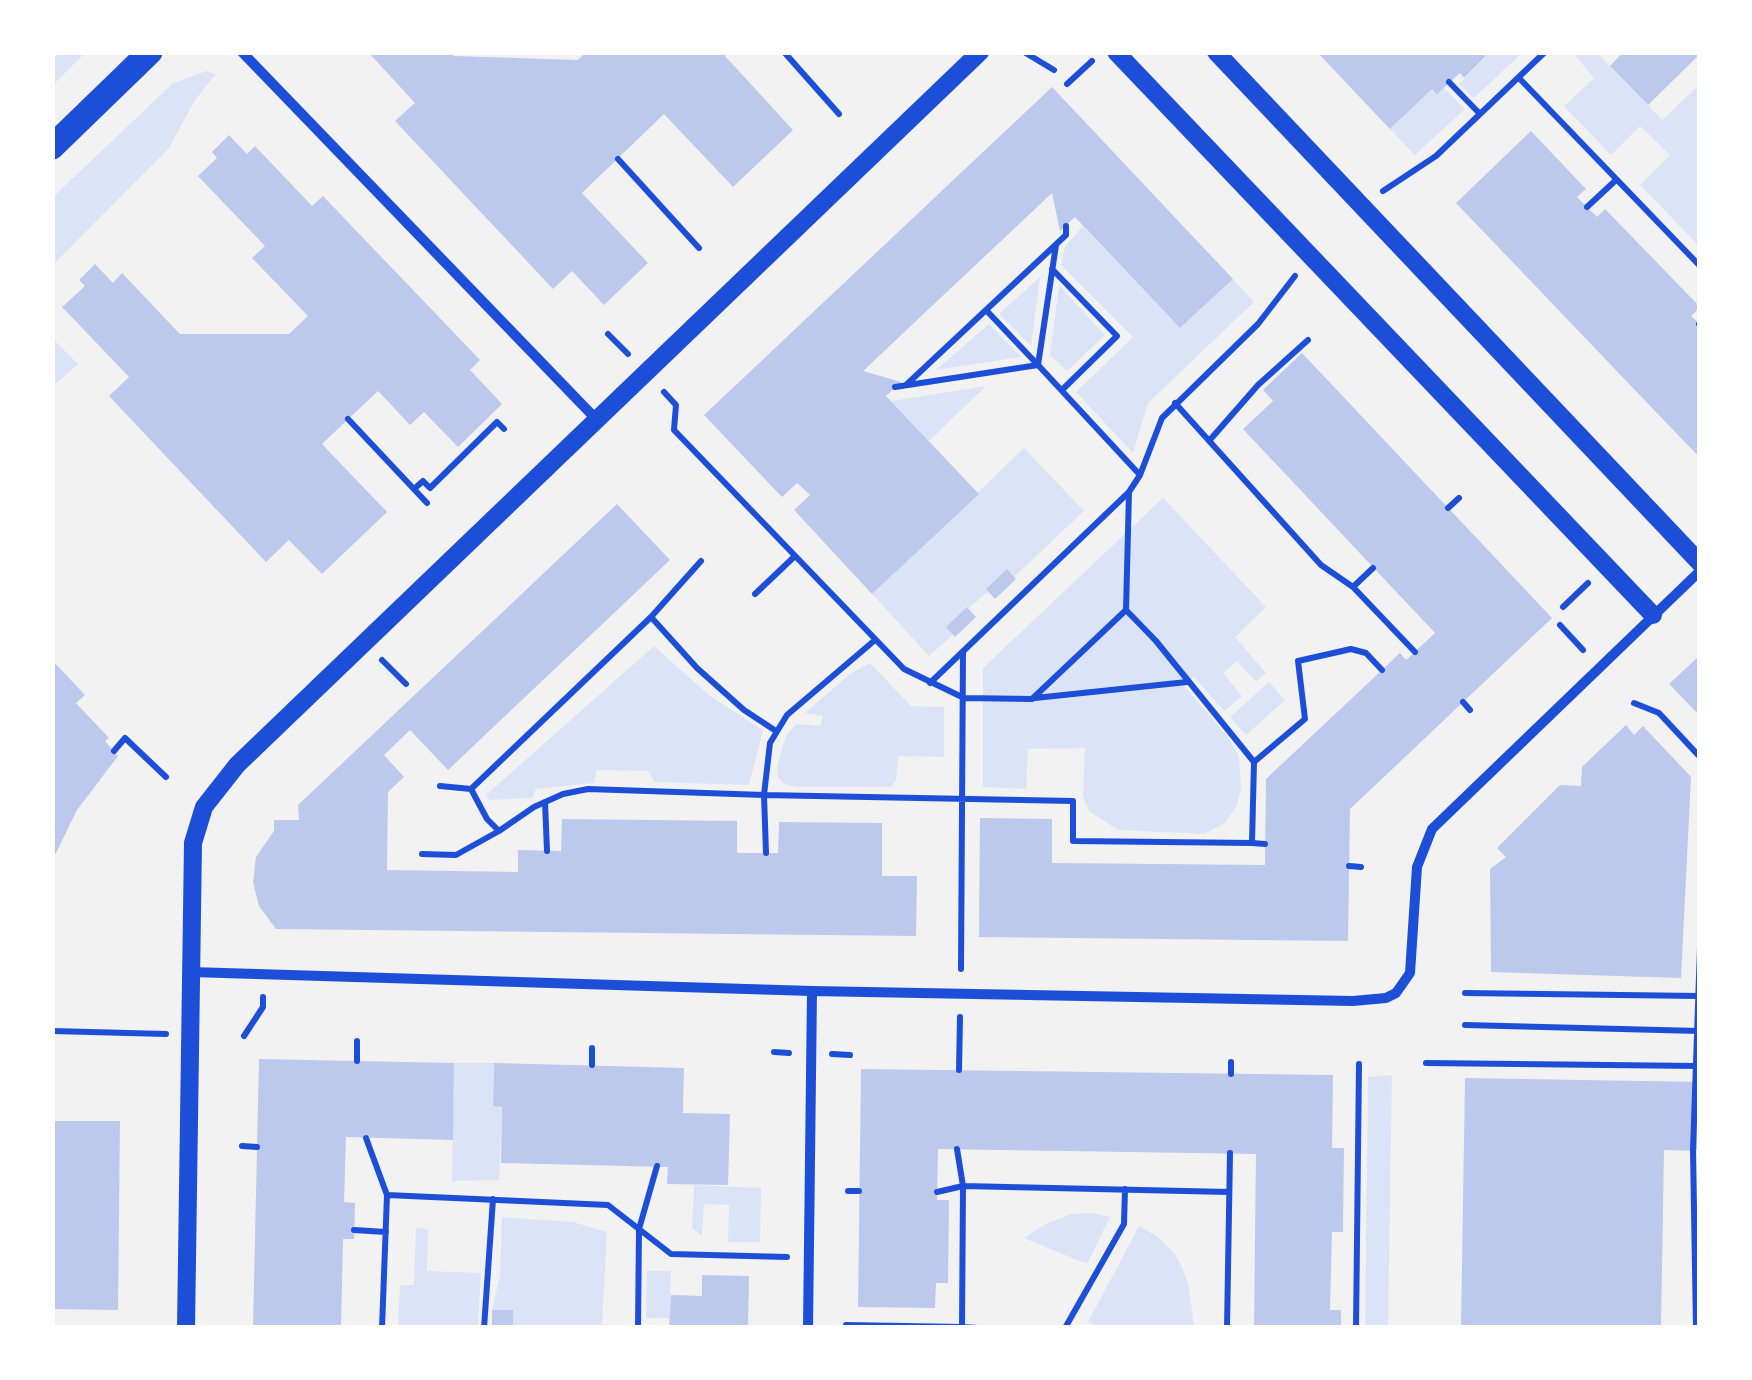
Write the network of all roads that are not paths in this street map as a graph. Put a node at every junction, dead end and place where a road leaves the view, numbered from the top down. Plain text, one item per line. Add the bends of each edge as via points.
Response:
1 (150, 52) edge
2 (242, 52) edge
3 (980, 52) edge
4 (1116, 52) edge
5 (1216, 52) edge
6 (52, 147) edge
7 (597, 420) junction
8 (1700, 567) edge
9 (1653, 614) junction
10 (191, 972) junction
11 (812, 992) junction
12 (186, 1328) edge
13 (808, 1328) edge

1 - 6 main road
2 - 7 street
3 - 7 street
4 - 9 street
5 - 8 street
7 - 10 street via 220,785 204,807 193,844
8 - 9 street
9 - 11 street via 1442,815 1417,867 1412,963 1406,982 1386,998
10 - 11 street
10 - 12 street
11 - 13 street

